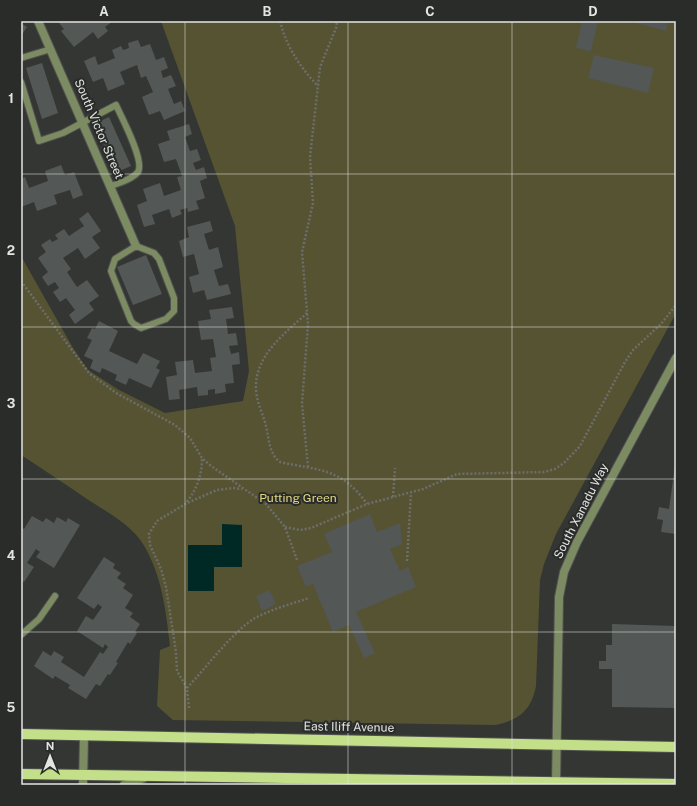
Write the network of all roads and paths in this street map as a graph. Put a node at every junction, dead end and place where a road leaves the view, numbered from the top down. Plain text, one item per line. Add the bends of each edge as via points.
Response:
1 (38, 21) edge
2 (280, 21) edge
3 (338, 21) edge
4 (51, 49) junction
5 (21, 58) edge
6 (21, 82) edge
7 (318, 85) junction
8 (83, 121) junction
9 (111, 186) junction
10 (136, 246) junction
11 (21, 281) edge
12 (676, 305) edge
13 (307, 313) junction
14 (676, 358) edge
15 (673, 369) edge
16 (202, 458) junction
17 (308, 467) junction
18 (395, 468) dead end
19 (243, 489) junction
20 (410, 493) junction
21 (394, 496) junction
22 (187, 503) junction
23 (367, 504) junction
24 (285, 527) junction
25 (297, 560) dead end
26 (407, 561) dead end
27 (54, 596) dead end
28 (309, 598) dead end
29 (21, 635) edge
30 (187, 688) junction
31 (189, 708) dead end
32 (21, 734) edge
33 (84, 734) junction
34 (557, 744) junction
35 (676, 746) edge
36 (21, 774) edge
37 (147, 777) junction
38 (84, 780) edge
39 (429, 783) edge
40 (556, 784) edge
41 (676, 784) edge
42 (124, 785) edge

1 - 4 street, South Victor Street
2 - 7 path via 290,50 308,76
3 - 7 path via 321,62
4 - 5 lane
4 - 8 street, South Victor Street
6 - 8 lane via 39,141 63,133
7 - 13 path via 310,157 313,203 302,252
8 - 9 street, South Victor Street
8 - 9 lane via 116,104 135,148 140,168 132,177
9 - 10 street, South Victor Street
10 - 10 lane via 157,256 175,302 174,312 170,317 141,328 131,321 111,271 115,259
11 - 16 path via 88,373 116,393 175,425 190,438
12 - 20 path via 661,324 633,350 596,415 586,438 564,463 544,472 457,474 438,484
13 - 17 path via 302,404
13 - 17 path via 264,358 256,390 274,458 280,462
14 - 15 street, South Xanadu Way
15 - 34 street, South Xanadu Way via 577,542 564,572 559,607
16 - 19 path
16 - 22 path via 201,473
17 - 23 path via 326,471 349,483
18 - 21 path
19 - 22 path via 217,490
19 - 24 path via 258,496
20 - 21 path
20 - 26 path
21 - 23 path
22 - 30 path via 157,521 151,528 149,539 170,605 177,670
23 - 24 path via 311,528 300,530
24 - 25 path
27 - 29 lane via 39,619
28 - 30 path via 267,612 240,629
30 - 31 path
32 - 33 main road, East Iliff Avenue
33 - 34 main road, East Iliff Avenue
33 - 38 street
34 - 35 main road, East Iliff Avenue
34 - 40 street, South Xanadu Way
36 - 38 main road
37 - 38 main road
37 - 39 main road
37 - 42 street
39 - 40 main road
40 - 41 main road

